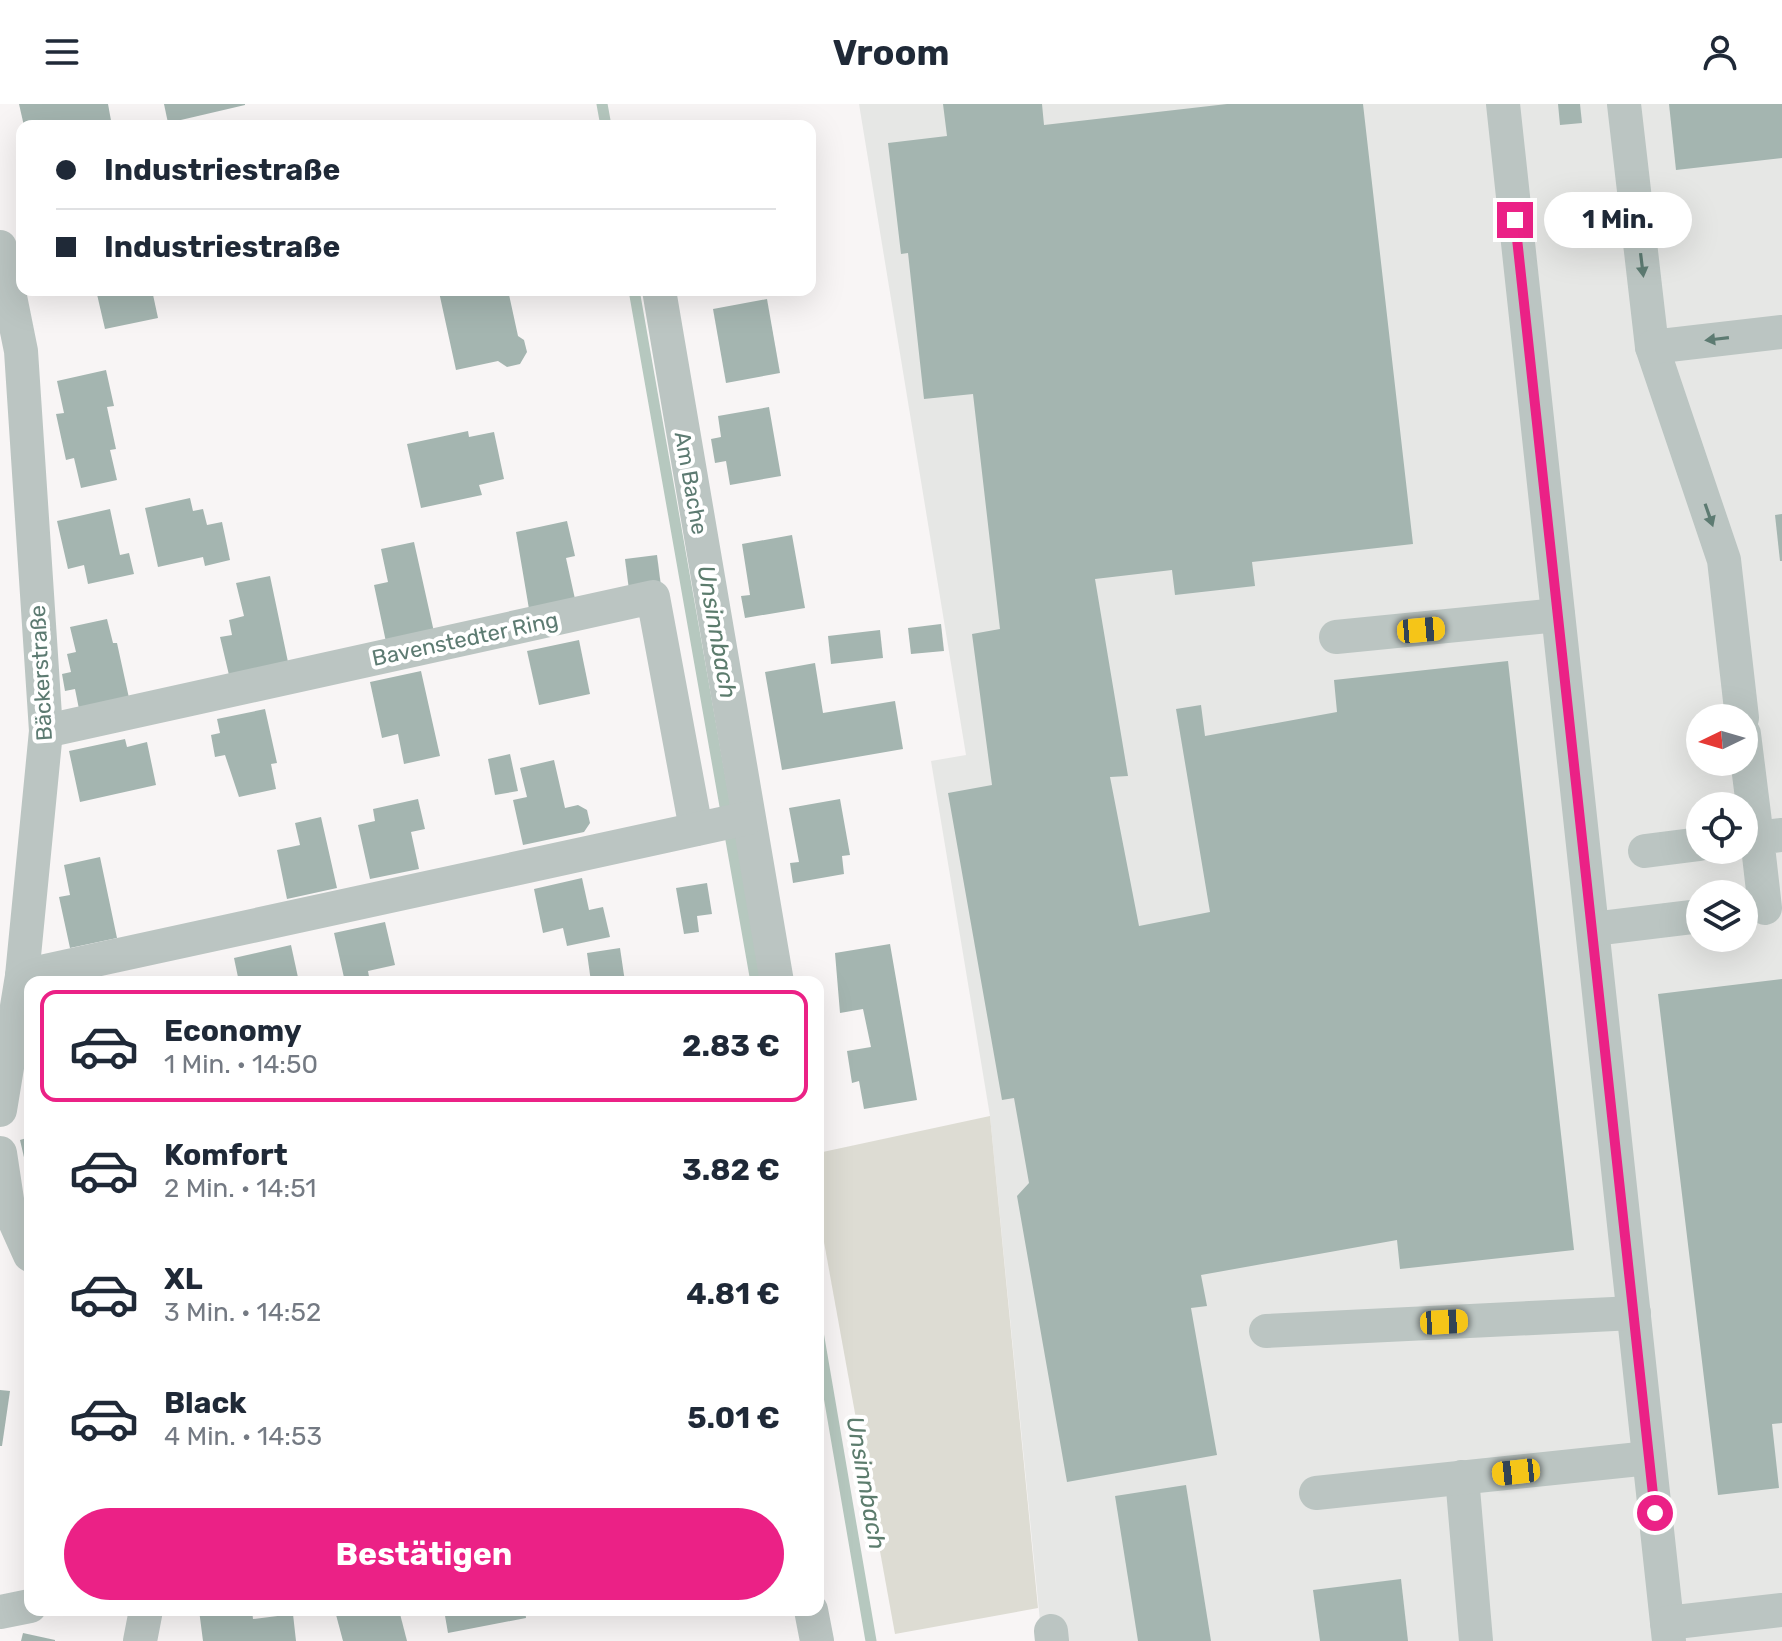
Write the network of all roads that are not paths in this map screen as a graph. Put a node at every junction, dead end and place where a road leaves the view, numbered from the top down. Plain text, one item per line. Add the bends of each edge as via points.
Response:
1 (1503, 104) edge
2 (1624, 104) edge
3 (0, 247) edge
4 (660, 296) edge
5 (1782, 332) edge
6 (1652, 347) junction
7 (11, 354) edge
8 (1558, 615) junction
9 (1336, 637) dead end
10 (1740, 704) edge
11 (46, 731) junction
12 (1751, 776) edge
13 (724, 822) junction
14 (1761, 837) edge
15 (1686, 846) edge
16 (1645, 851) dead end
17 (1764, 909) edge
18 (1686, 918) edge
19 (1593, 929) junction
20 (22, 976) junction
21 (775, 976) edge
22 (0, 1110) edge
23 (0, 1153) edge
24 (24, 1242) edge
25 (1634, 1313) junction
26 (1266, 1331) dead end
27 (1649, 1458) junction
28 (1462, 1477) junction
29 (1316, 1493) dead end
30 (24, 1607) edge
31 (1782, 1610) edge
32 (0, 1612) edge
33 (145, 1616) edge
34 (812, 1616) edge
35 (1668, 1632) edge
36 (140, 1641) edge
37 (817, 1641) edge
38 (1476, 1641) edge

1 - 8 street
2 -> 6 street
3 - 7 street, Bäckerstraße
4 - 13 street, Am Bache
5 -> 6 street
6 -> 10 street via 1724,560
7 - 11 street, Bäckerstraße
8 - 9 street
8 - 19 street
11 - 13 street, Bavenstedter Ring via 653,597
11 - 20 street, Bäckerstraße
12 - 14 street
13 - 20 street
13 - 21 street, Am Bache
14 - 17 street
15 - 16 street
18 - 19 street
19 - 25 street
20 - 22 street, Bäckerstraße
23 - 24 street via 8,1206
25 - 26 street
25 - 27 street
27 - 28 street
27 - 35 street
28 - 29 street
28 - 38 street
30 - 32 street
31 - 35 street
33 - 36 street
34 - 37 street

